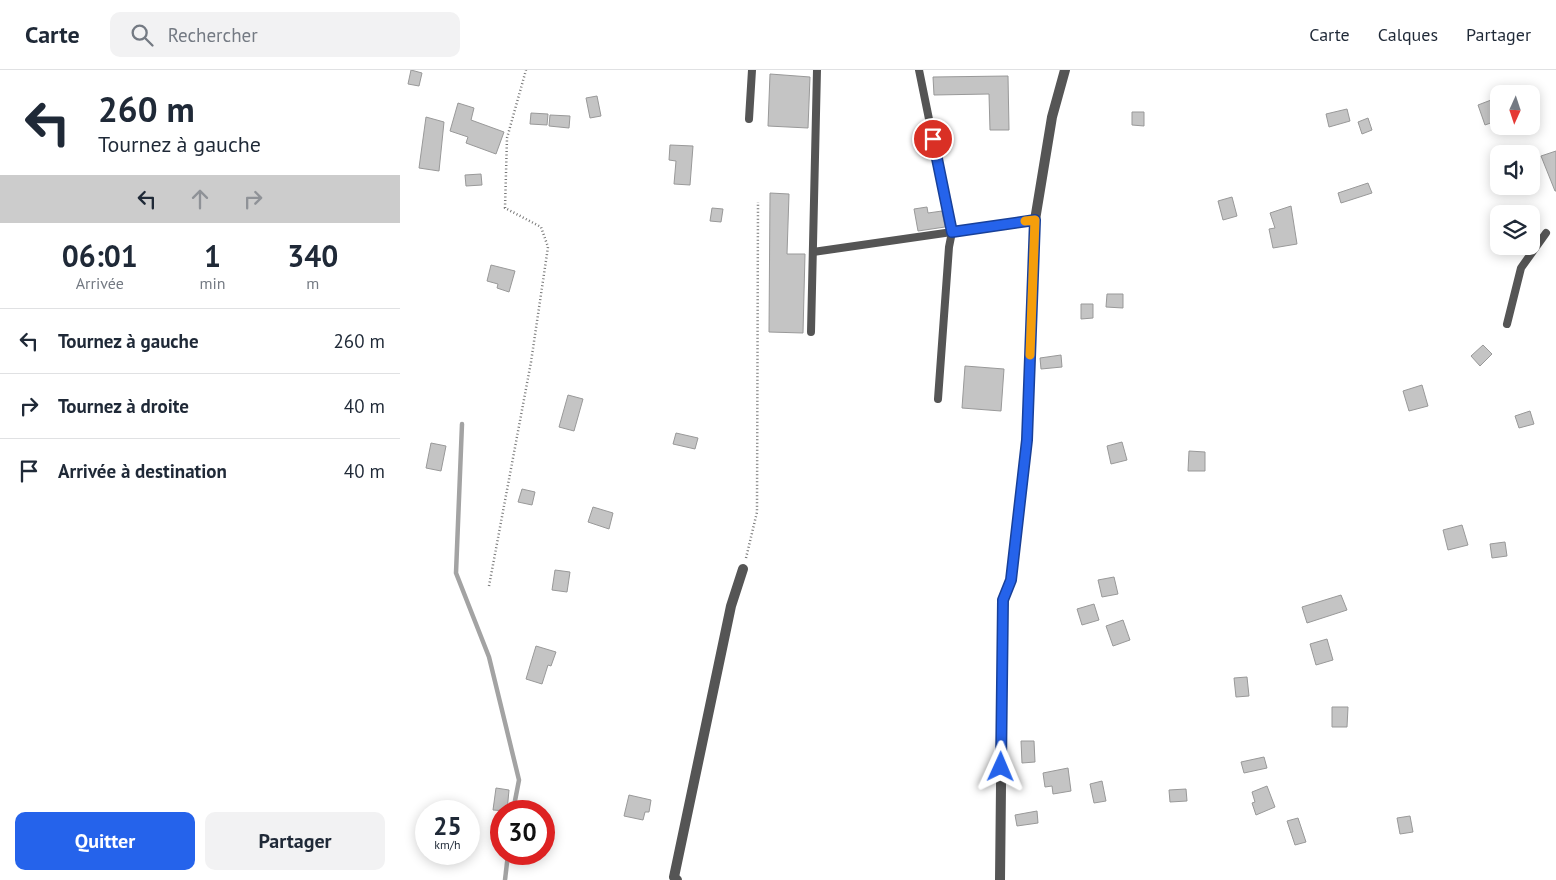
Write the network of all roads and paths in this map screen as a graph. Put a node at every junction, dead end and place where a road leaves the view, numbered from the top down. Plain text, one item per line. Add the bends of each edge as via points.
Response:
1 (526, 70) edge
2 (752, 70) edge
3 (817, 70) edge
4 (919, 70) edge
5 (1065, 70) edge
6 (749, 119) dead end
7 (758, 202) dead end
8 (1035, 220) junction
9 (952, 232) junction
10 (1546, 233) dead end
11 (813, 252) junction
12 (1508, 324) dead end
13 (811, 332) dead end
14 (938, 399) dead end
15 (743, 569) joint
16 (489, 586) dead end
17 (676, 880) edge
18 (1000, 880) edge

1 - 16 path via 507,138 505,208 541,227 548,247 531,362
2 - 6 lane
3 - 11 lane
4 - 9 lane
5 - 8 street via 1052,117
7 - 15 path via 757,512
8 - 9 lane
8 - 18 street via 1027,440 1011,580 1003,600
9 - 11 lane
9 - 14 lane
10 - 12 lane via 1521,268
11 - 13 lane
15 - 17 street via 731,606 674,877

